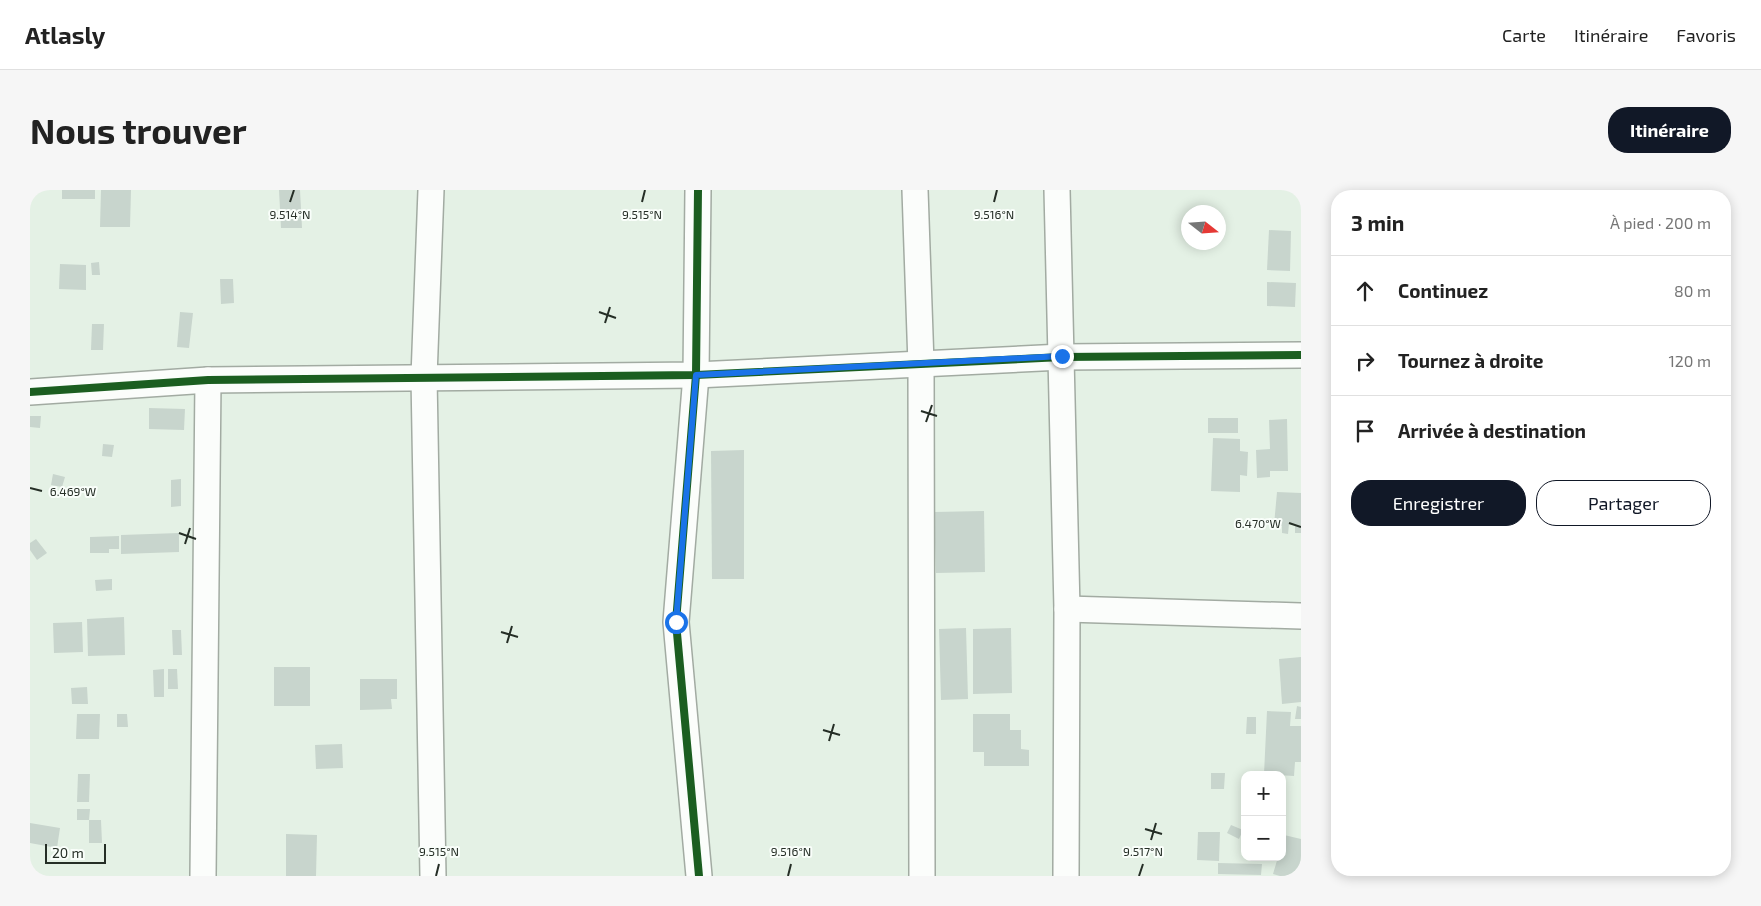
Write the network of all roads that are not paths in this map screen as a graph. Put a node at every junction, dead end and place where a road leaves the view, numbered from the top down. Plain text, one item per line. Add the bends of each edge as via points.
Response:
1 (431, 190) edge
2 (698, 190) edge
3 (916, 190) edge
4 (1057, 190) edge
5 (1301, 355) edge
6 (1062, 356) junction
7 (921, 364) junction
8 (696, 375) junction
9 (424, 377) junction
10 (208, 380) junction
11 (30, 392) edge
12 (1067, 609) junction
13 (1301, 616) edge
14 (203, 876) edge
15 (433, 876) edge
16 (699, 876) edge
17 (922, 876) edge
18 (1066, 876) edge

1 - 9 street
2 - 8 street
3 - 7 street
4 - 6 street
5 - 6 street
6 - 7 street
6 - 12 street
7 - 8 street
7 - 17 street
8 - 9 street
8 - 16 street via 676,622
9 - 10 street
9 - 15 street
10 - 11 street
10 - 14 street
12 - 13 street
12 - 18 street

